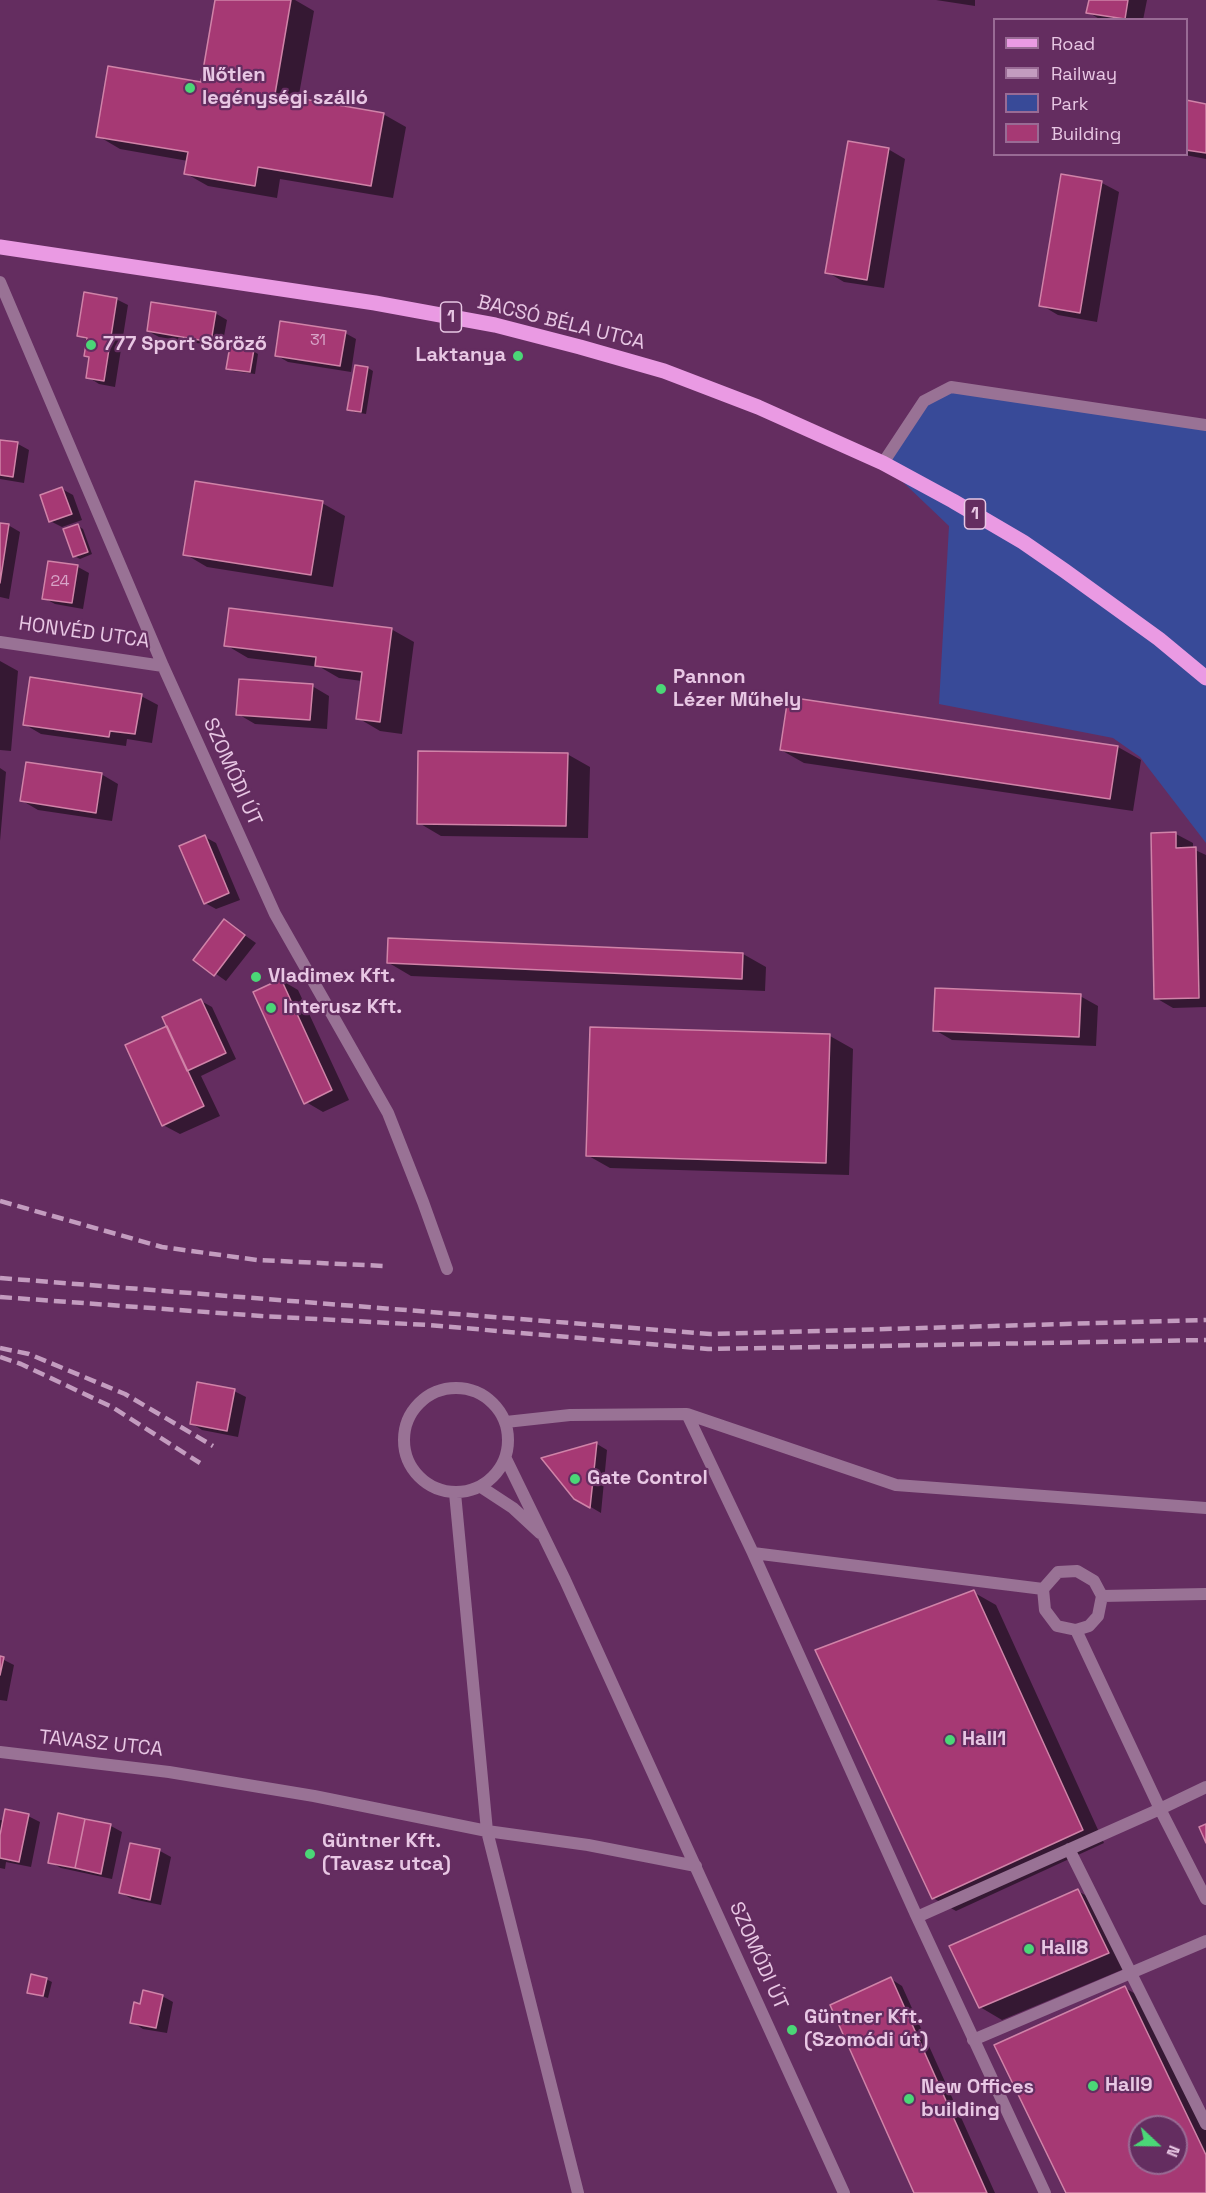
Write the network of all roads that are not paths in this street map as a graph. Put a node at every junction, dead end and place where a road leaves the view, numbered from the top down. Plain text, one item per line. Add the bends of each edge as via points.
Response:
1 (0, 247) edge
2 (0, 282) edge
3 (1206, 425) edge
4 (883, 462) junction
5 (0, 642) edge
6 (163, 666) junction
7 (1206, 678) edge
8 (447, 1269) dead end
9 (687, 1413) junction
10 (506, 1422) junction
11 (506, 1459) junction
12 (481, 1487) junction
13 (455, 1493) junction
14 (1206, 1508) edge
15 (545, 1538) junction
16 (753, 1554) junction
17 (1043, 1590) junction
18 (1206, 1594) edge
19 (1102, 1596) junction
20 (1076, 1630) junction
21 (0, 1752) edge
22 (1206, 1788) edge
23 (1160, 1809) junction
24 (487, 1831) junction
25 (1069, 1849) junction
26 (696, 1866) junction
27 (1206, 1899) edge
28 (917, 1917) junction
29 (1206, 1941) edge
30 (1131, 1972) junction
31 (973, 2040) junction
32 (1206, 2124) edge
33 (578, 2193) edge
34 (844, 2193) edge
35 (1046, 2193) edge

1 - 4 main road, BACSÓ BÉLA UTCA / 1 via 375,303 495,325 664,372 758,407
2 - 6 street, SZOMÓDI ÚT
3 - 4 street via 951,387 924,401
4 - 7 main road, 1 via 1013,536 1159,639
5 - 6 street, HONVÉD UTCA
6 - 8 street, SZOMÓDI ÚT via 275,914 388,1113
9 - 10 street via 546,1416
9 - 14 street via 896,1485
9 - 16 street
10 - 11 street
10 - 13 street via 486,1396 454,1387 437,1390 412,1411 405,1426 404,1449 412,1470 429,1486
11 - 12 street via 496,1475
11 - 15 street, SZOMÓDI ÚT
12 - 13 street
12 - 15 street via 513,1508
13 - 24 street
15 - 26 street, SZOMÓDI ÚT
16 - 17 street
16 - 28 street
17 - 19 street via 1058,1572 1077,1571 1094,1581
17 - 20 street via 1044,1610 1057,1626
18 - 19 street
19 - 20 street via 1098,1616 1089,1626
20 - 23 street
21 - 24 street, TAVASZ UTCA via 198,1777
22 - 23 street
23 - 25 street
23 - 27 street
24 - 26 street, TAVASZ UTCA
24 - 33 street
25 - 28 street
25 - 30 street
26 - 34 street, SZOMÓDI ÚT
28 - 31 street
29 - 30 street
30 - 31 street
30 - 32 street
31 - 35 street

